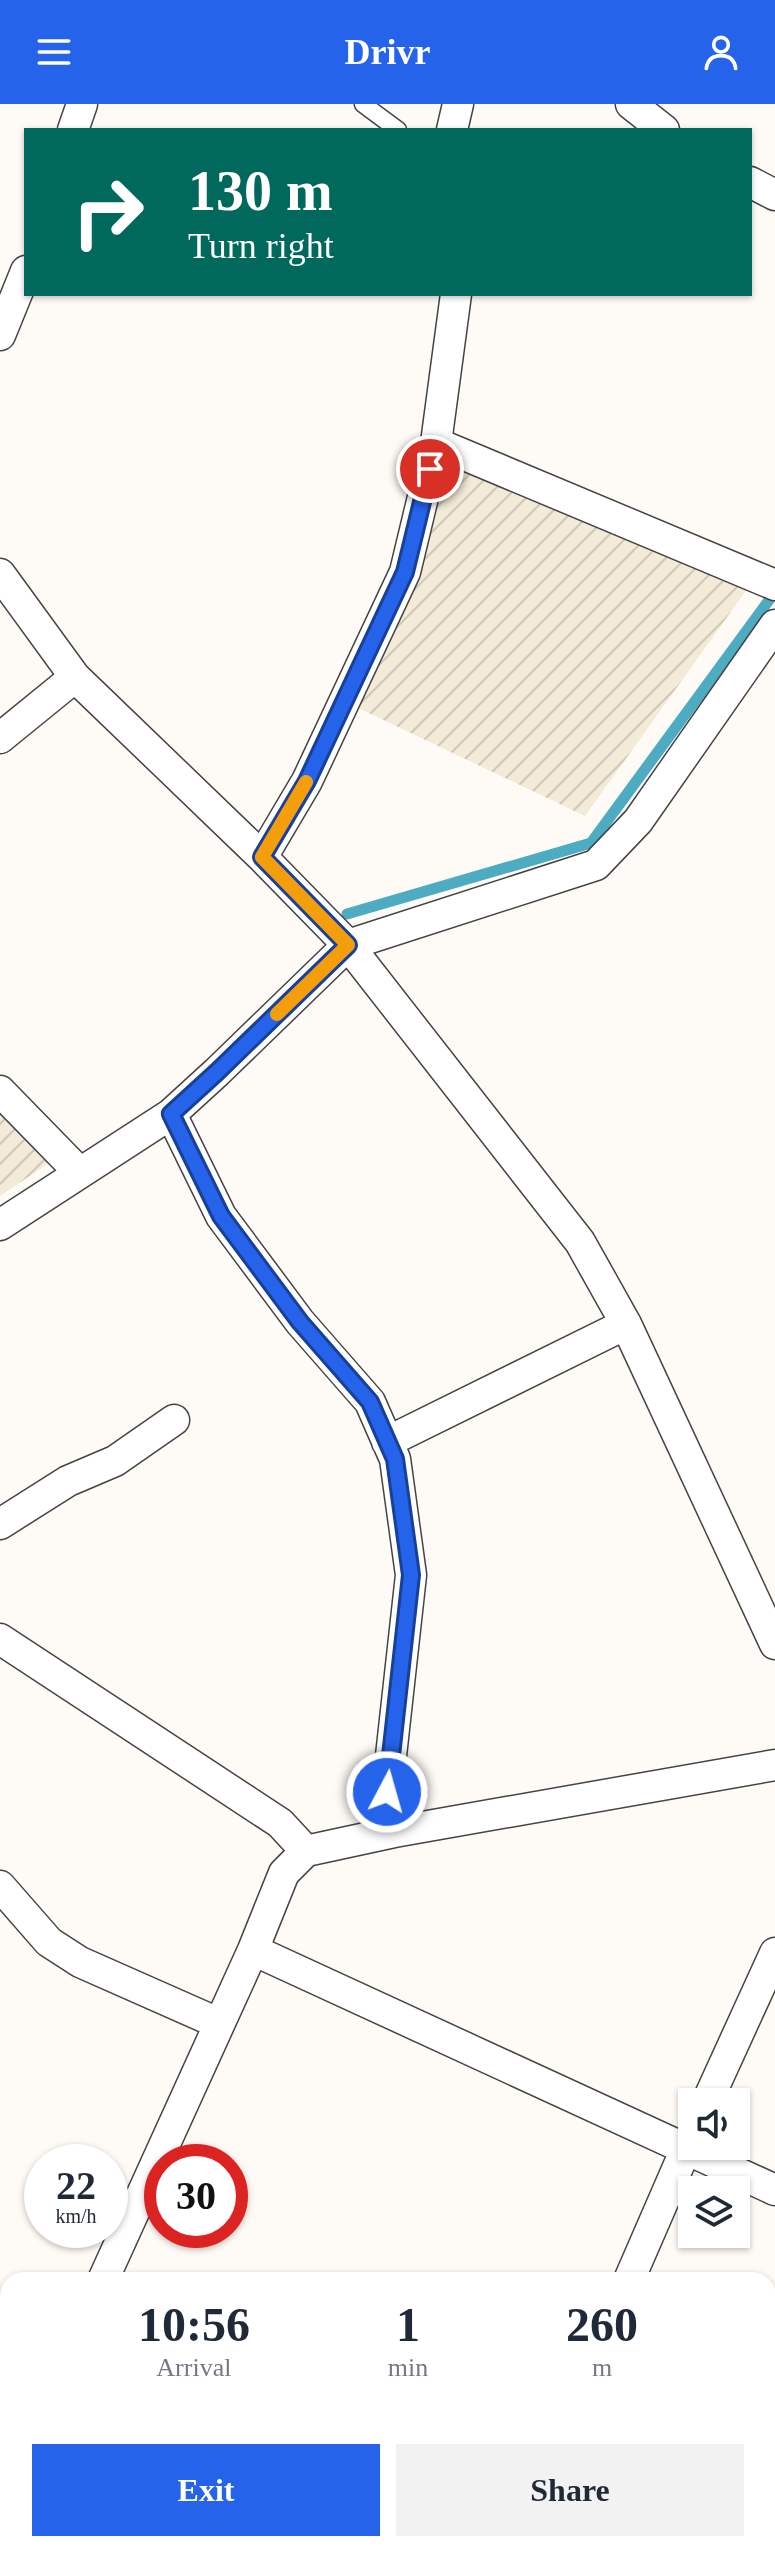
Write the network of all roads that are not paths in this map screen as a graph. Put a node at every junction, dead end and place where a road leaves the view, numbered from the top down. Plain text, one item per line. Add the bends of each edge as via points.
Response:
1 (82, 104) edge
2 (363, 104) edge
3 (458, 104) edge
4 (631, 104) edge
5 (74, 128) edge
6 (395, 128) edge
7 (452, 128) edge
8 (661, 128) edge
9 (752, 183) edge
10 (775, 195) edge
11 (24, 276) edge
12 (456, 296) edge
13 (0, 335) edge
14 (436, 443) junction
15 (0, 574) edge
16 (775, 585) edge
17 (775, 625) edge
18 (75, 677) junction
19 (0, 738) edge
20 (262, 857) junction
21 (348, 945) junction
22 (0, 1091) edge
23 (171, 1114) junction
24 (79, 1172) junction
25 (0, 1225) edge
26 (626, 1324) junction
27 (174, 1420) dead end
28 (387, 1442) junction
29 (0, 1524) edge
30 (0, 1639) edge
31 (775, 1644) edge
32 (775, 1765) edge
33 (394, 1832) junction
34 (306, 1851) junction
35 (0, 1886) edge
36 (253, 1950) junction
37 (775, 1953) edge
38 (218, 2023) junction
39 (713, 2088) edge
40 (678, 2137) edge
41 (681, 2160) edge
42 (721, 2160) edge
43 (775, 2190) edge
44 (107, 2272) edge
45 (632, 2272) edge

1 - 5 street
2 - 6 lane
3 - 7 street
4 - 8 street
9 - 10 street
11 - 13 street
12 - 14 street
14 - 16 street
14 - 20 street via 405,572 307,781
15 - 18 street
17 - 21 street via 638,821 596,865
18 - 19 street
18 - 20 street
20 - 21 street
21 - 23 street
21 - 26 street via 580,1242
22 - 24 street
23 - 24 street
23 - 28 street via 221,1216 300,1322 370,1402
24 - 25 street
26 - 28 street
26 - 31 street
27 - 29 street via 115,1461 68,1481
28 - 33 street via 395,1459 411,1575 387,1792
30 - 34 street via 280,1823
32 - 33 street
33 - 34 street
34 - 36 street via 284,1873
35 - 38 street via 49,1942 80,1962
36 - 38 street
36 - 40 street
37 - 39 street
38 - 44 street
41 - 45 street
42 - 43 street

